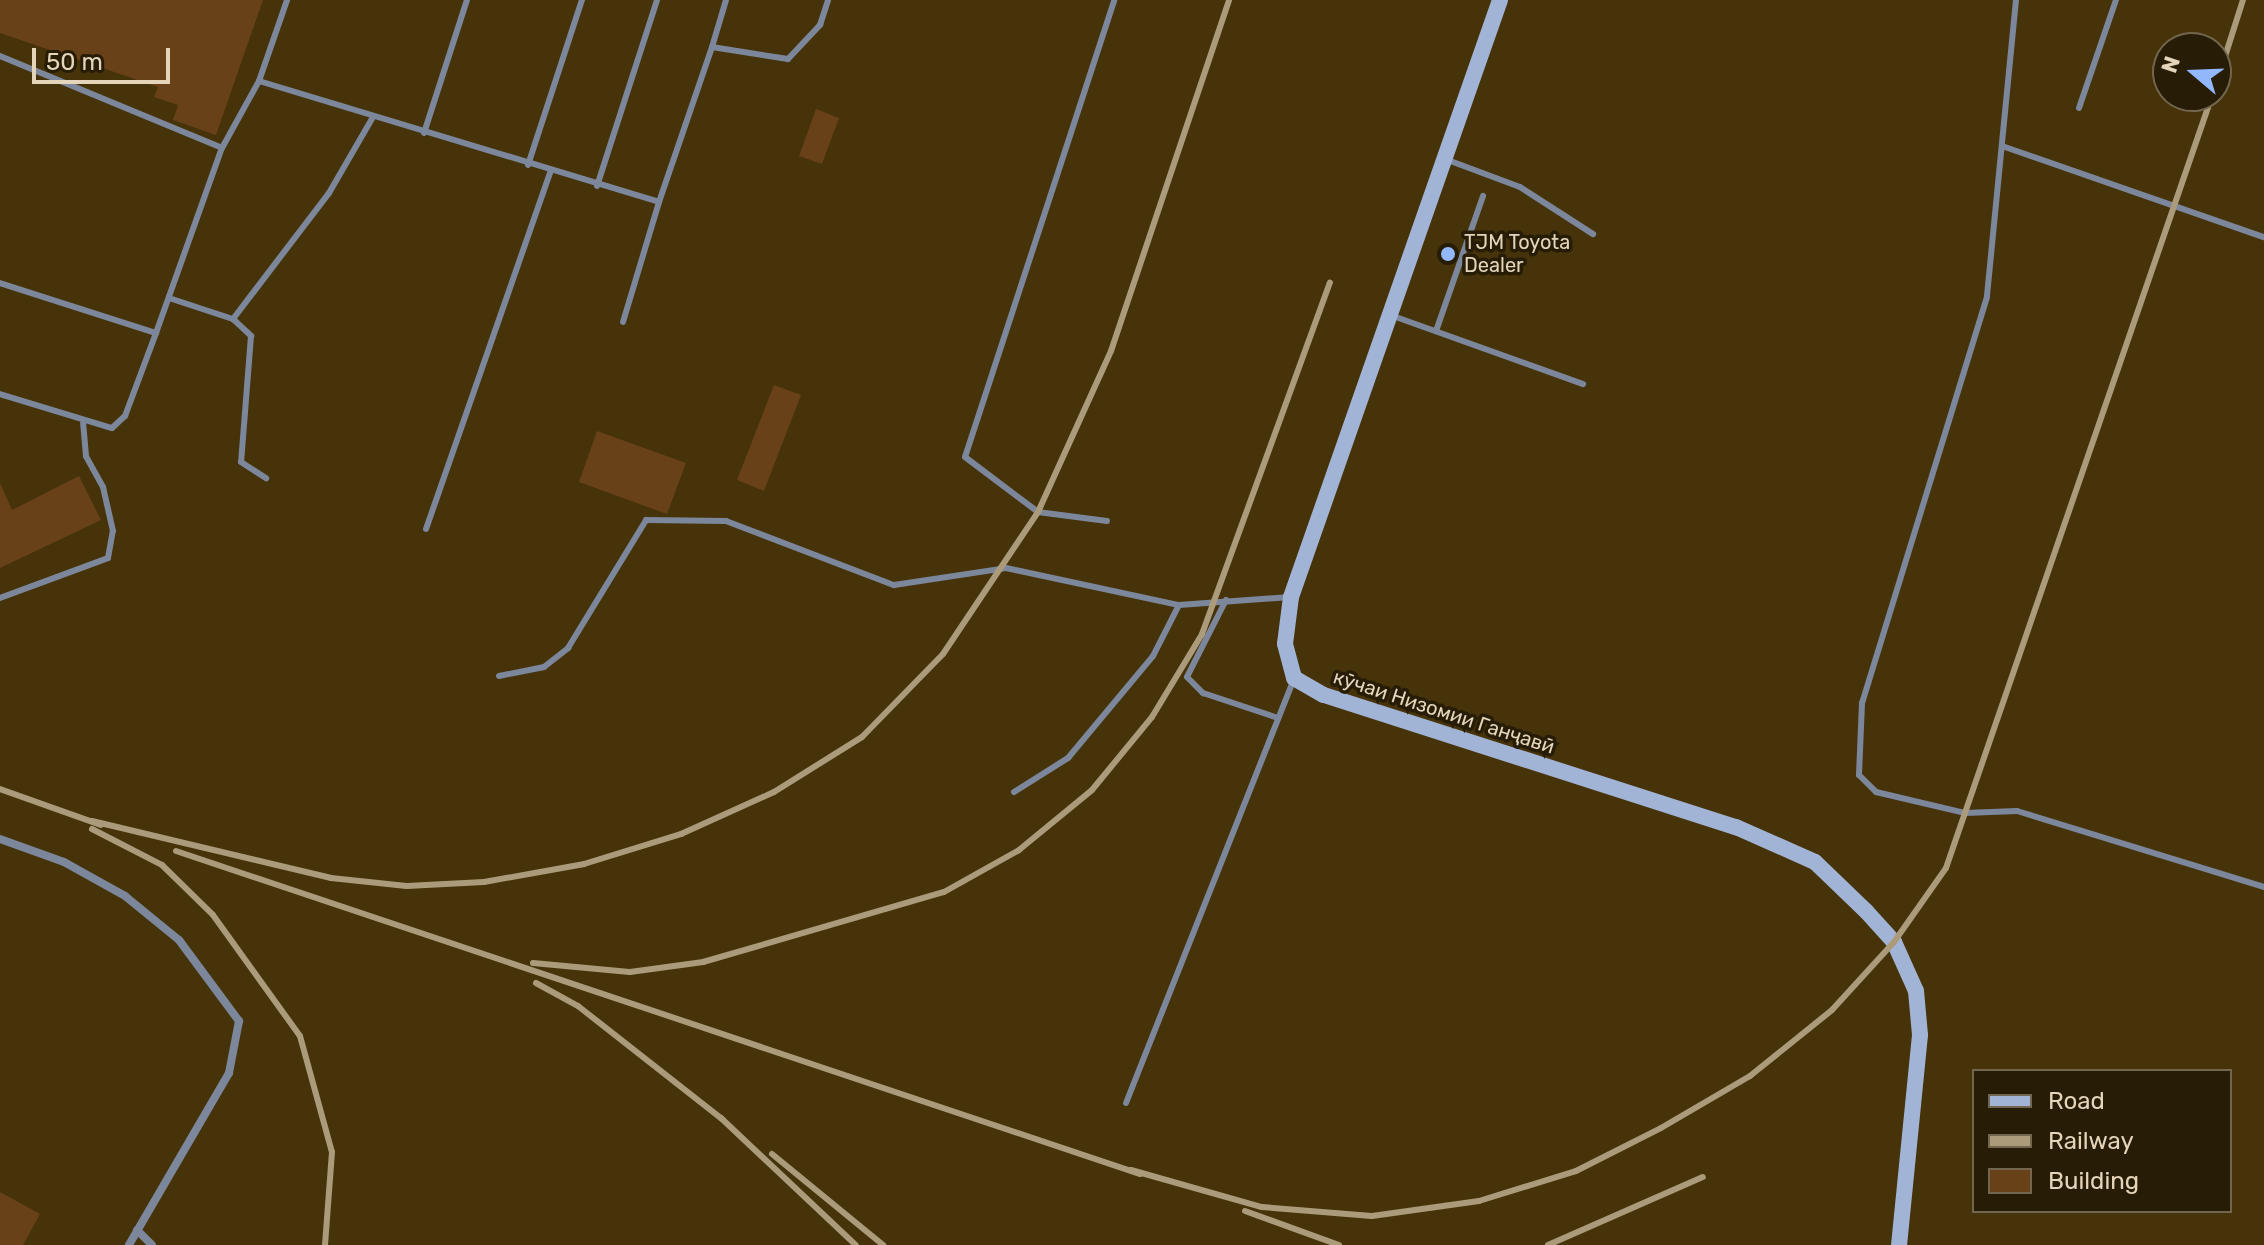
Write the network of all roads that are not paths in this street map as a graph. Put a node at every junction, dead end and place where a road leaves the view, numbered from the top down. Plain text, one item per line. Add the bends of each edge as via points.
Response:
1 (287, 0) edge
2 (467, 0) edge
3 (582, 0) edge
4 (657, 0) edge
5 (726, 0) edge
6 (828, 0) edge
7 (1114, 0) edge
8 (1500, 0) edge
9 (2016, 0) edge
10 (2116, 0) edge
11 (712, 47) junction
12 (0, 56) edge
13 (259, 81) junction
14 (2079, 108) dead end
15 (373, 117) junction
16 (424, 133) junction
17 (2002, 146) junction
18 (222, 148) junction
19 (1445, 159) junction
20 (528, 165) junction
21 (550, 172) junction
22 (597, 186) junction
23 (1483, 196) dead end
24 (659, 202) junction
25 (1593, 234) dead end
26 (2264, 237) edge
27 (0, 283) edge
28 (172, 299) junction
29 (1390, 315) junction
30 (233, 319) junction
31 (623, 322) dead end
32 (1436, 331) junction
33 (156, 333) junction
34 (1583, 384) dead end
35 (0, 394) edge
36 (83, 423) junction
37 (266, 478) dead end
38 (1107, 521) dead end
39 (426, 529) dead end
40 (1291, 597) junction
41 (0, 598) edge
42 (1226, 600) junction
43 (1179, 605) junction
44 (499, 676) dead end
45 (1294, 678) junction
46 (1275, 717) junction
47 (1014, 792) dead end
48 (0, 839) edge
49 (2264, 887) edge
50 (1126, 1103) dead end
51 (137, 1230) junction
52 (129, 1245) edge
53 (152, 1245) edge
54 (1899, 1245) edge

1 - 13 lane
2 - 16 lane
3 - 20 lane
4 - 22 lane
5 - 11 lane
6 - 11 lane via 820,25 788,59
7 - 38 lane via 965,457 1038,512
8 - 19 main road
9 - 17 lane
10 - 14 lane
11 - 24 lane
12 - 18 lane
13 - 15 lane
13 - 18 lane
15 - 16 lane
15 - 30 lane via 329,193
16 - 20 lane
17 - 26 lane
17 - 49 lane via 1987,297 1862,703 1859,775 1876,792 1965,813 2017,811
18 - 28 lane
19 - 25 lane via 1520,187
19 - 29 main road
20 - 21 lane
21 - 22 lane
21 - 39 lane
22 - 24 lane
23 - 32 lane
24 - 31 lane
27 - 33 lane
28 - 30 lane
28 - 33 lane
29 - 32 lane
29 - 40 main road
30 - 37 lane via 251,336 241,462
32 - 34 lane
33 - 36 lane via 125,416 112,428
35 - 36 lane
36 - 41 lane via 86,456 103,487 113,531 108,558
40 - 42 lane
40 - 45 main road via 1285,644
42 - 43 lane
42 - 46 lane via 1187,677 1203,693
43 - 44 lane via 1006,568 894,585 726,521 646,520 568,648 544,667
43 - 47 lane via 1153,656 1068,758
45 - 46 lane
45 - 54 main road, кӯчаи Низомии Ганҷавӣ via 1324,695 1736,827 1815,862 1894,942 1916,991 1920,1035
46 - 50 lane
48 - 51 street via 64,862 125,896 179,940 239,1021 229,1073
51 - 52 street
51 - 53 street

